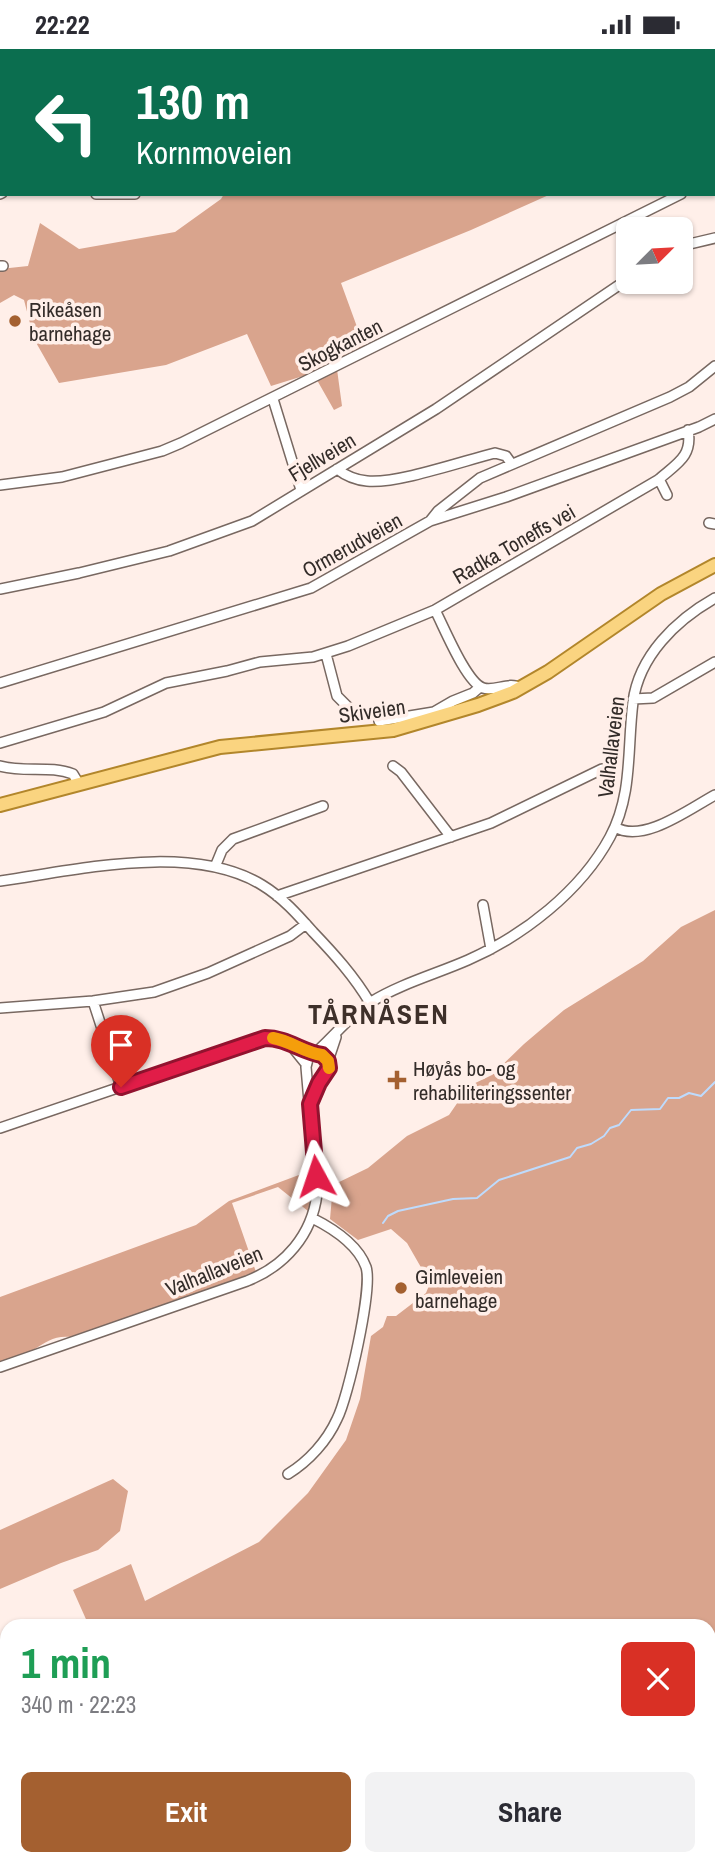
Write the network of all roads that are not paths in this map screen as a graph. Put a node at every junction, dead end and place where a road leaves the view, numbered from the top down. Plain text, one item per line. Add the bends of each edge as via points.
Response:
1 (677, 196) edge
2 (638, 216) joint
3 (715, 238) edge
4 (693, 243) edge
5 (616, 287) edge
6 (715, 366) edge
7 (274, 399) junction
8 (715, 419) edge
9 (688, 430) junction
10 (511, 463) junction
11 (337, 469) junction
12 (659, 479) junction
13 (0, 485) edge
14 (301, 490) junction
15 (667, 495) dead end
16 (430, 521) junction
17 (715, 565) edge
18 (0, 589) edge
19 (715, 598) edge
20 (435, 610) junction
21 (326, 654) junction
22 (715, 662) edge
23 (0, 684) edge
24 (480, 687) junction
25 (520, 688) junction
26 (633, 699) junction
27 (352, 712) dead end
28 (379, 721) dead end
29 (0, 743) edge
30 (0, 766) edge
31 (393, 767) dead end
32 (602, 769) dead end
33 (79, 784) junction
34 (715, 795) edge
35 (0, 805) edge
36 (323, 806) dead end
37 (615, 827) junction
38 (451, 837) junction
39 (215, 867) junction
40 (0, 881) edge
41 (277, 895) junction
42 (484, 905) dead end
43 (306, 924) junction
44 (491, 949) junction
45 (93, 1001) junction
46 (370, 1003) junction
47 (0, 1008) edge
48 (336, 1035) junction
49 (288, 1042) junction
50 (315, 1055) junction
51 (328, 1061) junction
52 (307, 1068) junction
53 (323, 1076) junction
54 (121, 1087) junction
55 (310, 1104) junction
56 (0, 1128) edge
57 (312, 1218) junction
58 (0, 1367) edge
59 (288, 1474) dead end

1 - 2 street, Skogkanten
2 - 7 street, Skogkanten
3 - 4 street
5 - 11 street, Fjellveien via 436,409
6 - 10 street via 670,397
7 - 13 street, Skogkanten via 162,451 62,477
7 - 14 street
8 - 9 street, Ormerudveien
9 - 12 street, Radka Toneffs vei via 689,450
9 - 16 street, Ormerudveien
10 - 11 street via 495,453 367,481
10 - 16 street via 463,489
11 - 14 street, Fjellveien
12 - 15 street
12 - 20 street, Radka Toneffs vei
14 - 18 street, Fjellveien via 252,521 201,541 116,565
16 - 23 street, Ormerudveien via 312,589
17 - 25 main road, Skiveien via 662,594
19 - 26 street, Valhallaveien via 662,640 643,670
20 - 21 street, Radka Toneffs vei
20 - 24 street via 470,677
21 - 27 street via 337,696
21 - 29 street, Radka Toneffs vei via 260,662 166,683 104,712
22 - 26 street via 653,698
24 - 25 street
24 - 28 street via 434,712
25 - 33 main road, Skiveien via 393,730 234,744
26 - 37 street, Valhallaveien via 628,776
30 - 33 street via 63,771 73,774
31 - 38 street
32 - 38 street via 512,814
33 - 35 main road, Skiveien
34 - 37 street via 659,826 626,832
36 - 39 street via 233,839 223,848
37 - 44 street, Valhallaveien via 593,864 558,900
38 - 41 street
39 - 40 street via 150,861
39 - 41 street
41 - 43 street
42 - 44 street
43 - 45 street via 289,936 173,987
43 - 46 street
44 - 46 street, Valhallaveien
45 - 47 street
45 - 54 street
46 - 48 street, Valhallaveien
48 - 50 street, Valhallaveien
48 - 51 street, Valhallaveien
49 - 50 street
49 - 52 street
49 - 54 street via 257,1040
50 - 51 street
50 - 52 street
51 - 53 street
52 - 53 street via 314,1077
52 - 55 street, Valhallaveien
53 - 55 street, Valhallaveien
54 - 56 street
55 - 57 street, Valhallaveien via 317,1184
57 - 58 street, Valhallaveien via 291,1252 257,1277
57 - 59 street via 340,1235 356,1252 366,1269 368,1292 339,1416 315,1451

